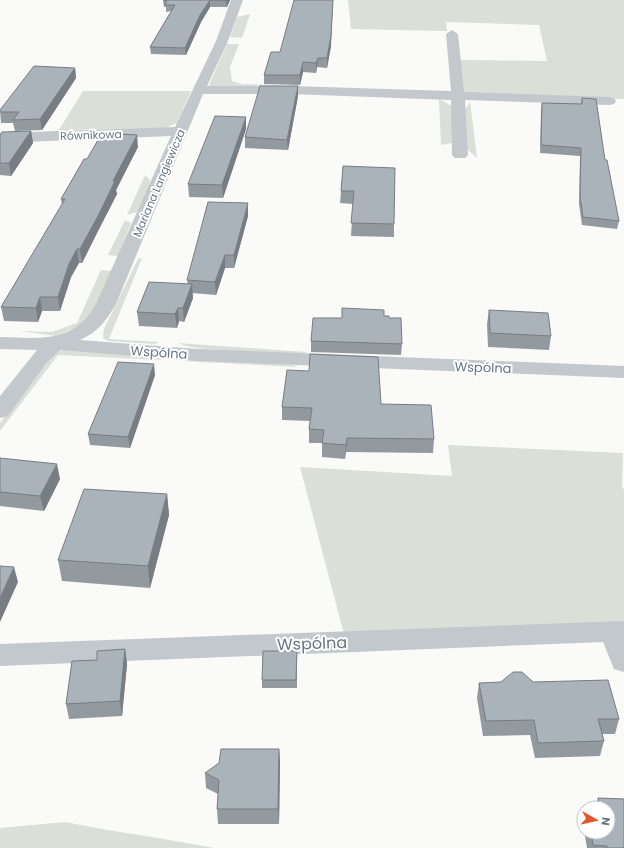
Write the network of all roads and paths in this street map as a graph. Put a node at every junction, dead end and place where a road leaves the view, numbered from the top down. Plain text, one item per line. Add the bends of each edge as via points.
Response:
1 (237, 0) edge
2 (452, 34) dead end
3 (198, 90) junction
4 (458, 97) junction
5 (609, 101) dead end
6 (181, 131) junction
7 (0, 138) edge
8 (460, 155) dead end
9 (0, 343) edge
10 (54, 344) junction
11 (624, 372) edge
12 (0, 411) edge
13 (618, 631) edge
14 (0, 655) edge
15 (624, 661) edge

1 - 3 street, Mariana Langiewicza via 222,41
2 - 4 street
3 - 4 street via 291,90
3 - 6 street, Mariana Langiewicza
4 - 5 street
4 - 8 street
6 - 7 street, Równikowa
6 - 10 street, Mariana Langiewicza via 97,320 86,330
9 - 10 street, Wspólna
10 - 11 street, Wspólna via 206,356
10 - 12 street via 40,358
13 - 14 street, Wspólna
13 - 15 street

